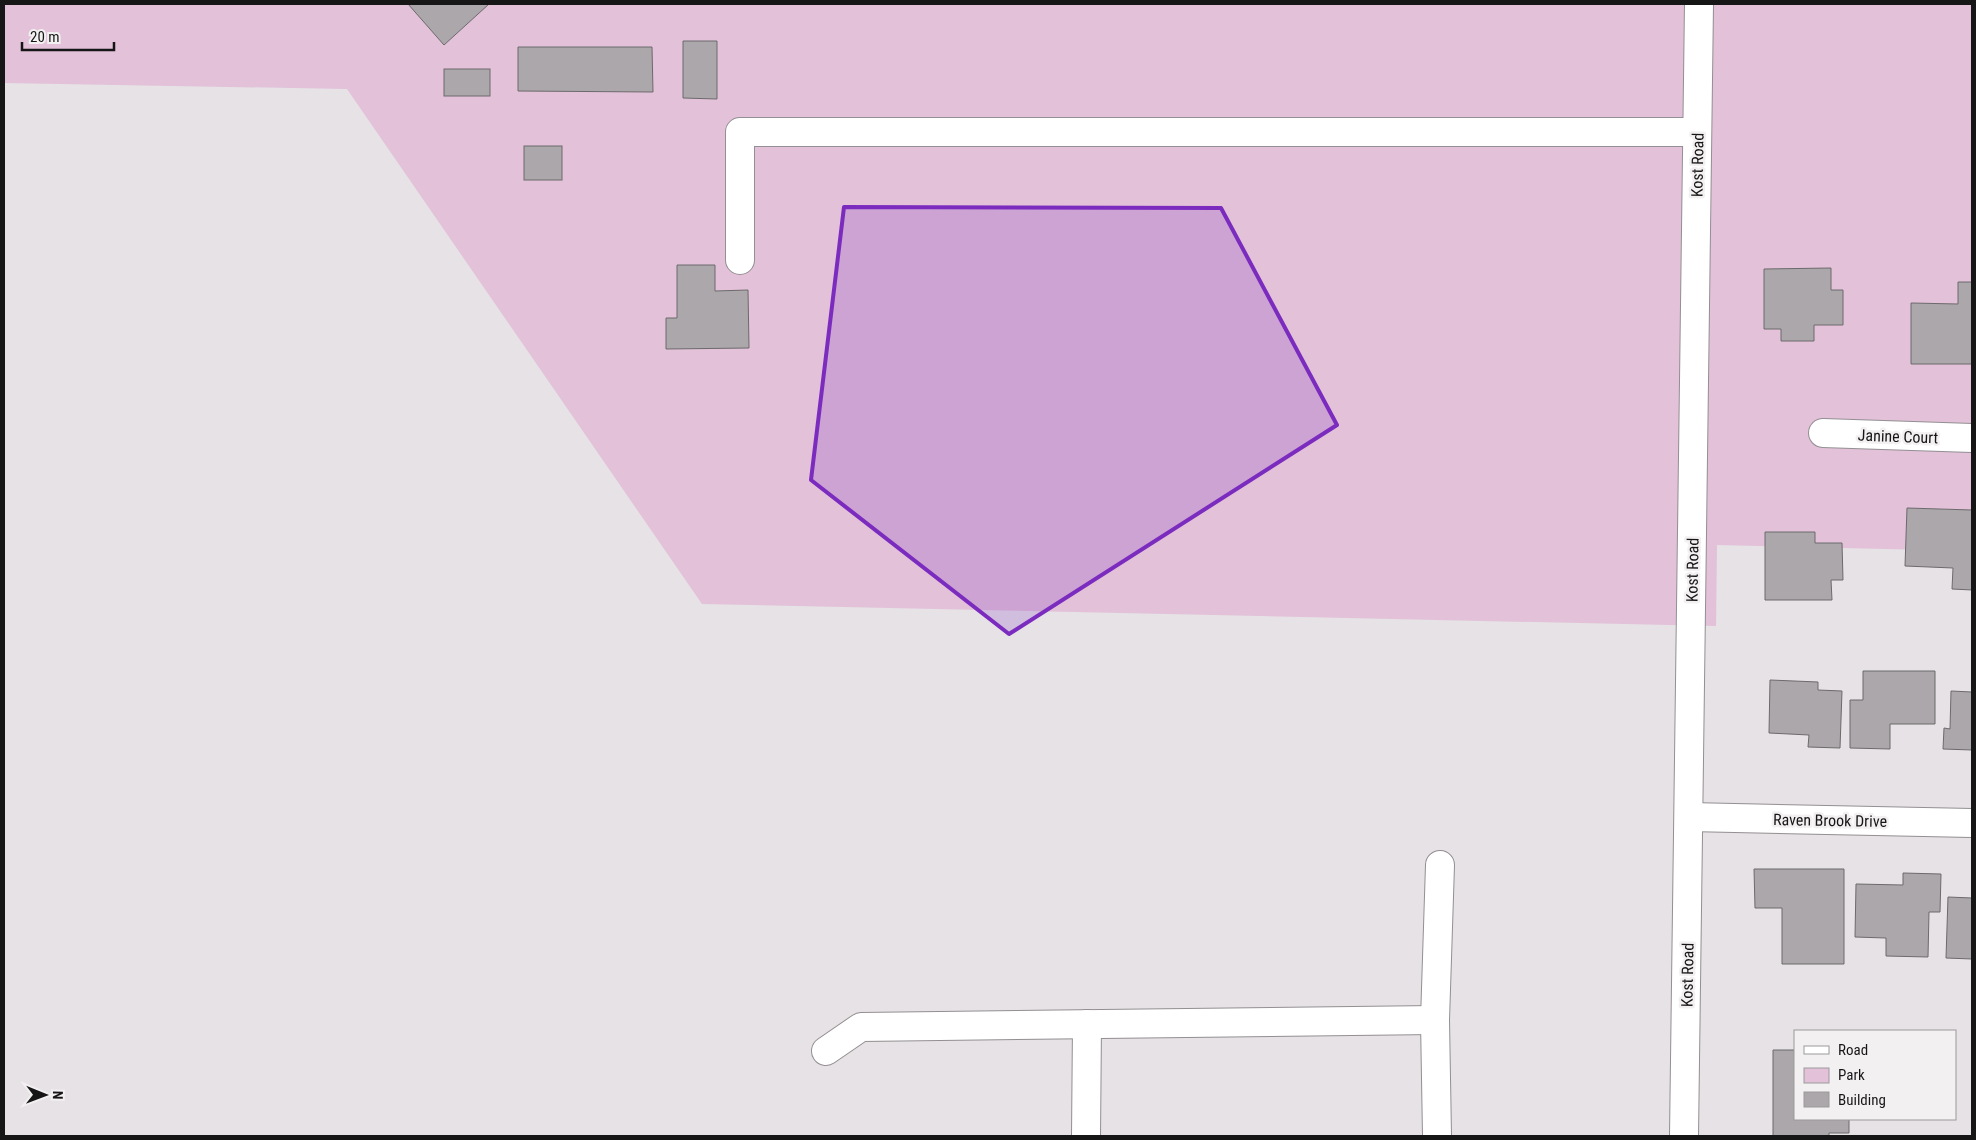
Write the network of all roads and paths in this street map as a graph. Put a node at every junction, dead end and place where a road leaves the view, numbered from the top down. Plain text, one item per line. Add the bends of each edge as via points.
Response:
1 (1699, 4) edge
2 (1697, 132) junction
3 (740, 260) dead end
4 (1823, 434) dead end
5 (1972, 438) edge
6 (1689, 817) junction
7 (1972, 823) edge
8 (1440, 865) dead end
9 (1435, 1020) junction
10 (1087, 1024) junction
11 (826, 1051) dead end
12 (1086, 1136) edge
13 (1437, 1136) edge
14 (1684, 1136) edge

1 - 2 street, Kost Road
2 - 3 street via 740,132
2 - 6 street, Kost Road
4 - 5 street, Janine Court
6 - 7 street, Raven Brook Drive
6 - 14 street, Kost Road
8 - 9 street
9 - 10 street
9 - 13 street
10 - 11 street via 861,1027
10 - 12 street

